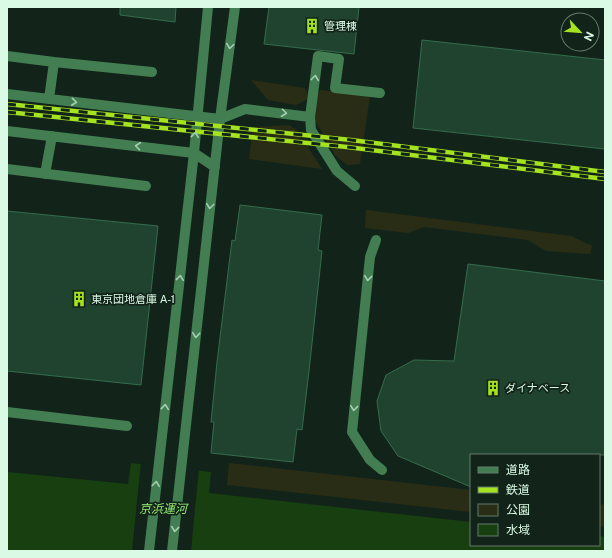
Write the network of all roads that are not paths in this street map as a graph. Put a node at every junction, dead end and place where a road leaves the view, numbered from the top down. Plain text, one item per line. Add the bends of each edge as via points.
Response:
1 (208, 7) edge
2 (235, 7) edge
3 (7, 56) edge
4 (54, 62) junction
5 (152, 72) dead end
6 (380, 93) dead end
7 (7, 94) edge
8 (49, 99) junction
9 (197, 116) junction
10 (310, 116) junction
11 (220, 119) junction
12 (7, 131) edge
13 (52, 136) junction
14 (194, 153) junction
15 (215, 167) junction
16 (7, 169) edge
17 (45, 174) junction
18 (146, 186) dead end
19 (355, 186) dead end
20 (376, 240) dead end
21 (7, 412) edge
22 (127, 426) dead end
23 (382, 470) dead end
24 (149, 551) edge
25 (172, 551) edge

1 - 9 street
2 -> 11 street
3 - 4 street
4 - 5 street
4 - 8 street
10 -> 6 street via 318,56 339,58 335,88
7 - 8 street
8 -> 9 street
9 - 11 street
14 -> 9 street
11 -> 10 street via 245,109
10 - 19 street via 311,130 337,171
11 - 15 street
12 - 13 street
14 -> 13 street
13 - 17 street
14 - 15 street
24 -> 14 street
15 -> 25 street
16 - 17 street
17 - 18 street
20 -> 23 street via 370,257 352,432 370,460
21 - 22 street

